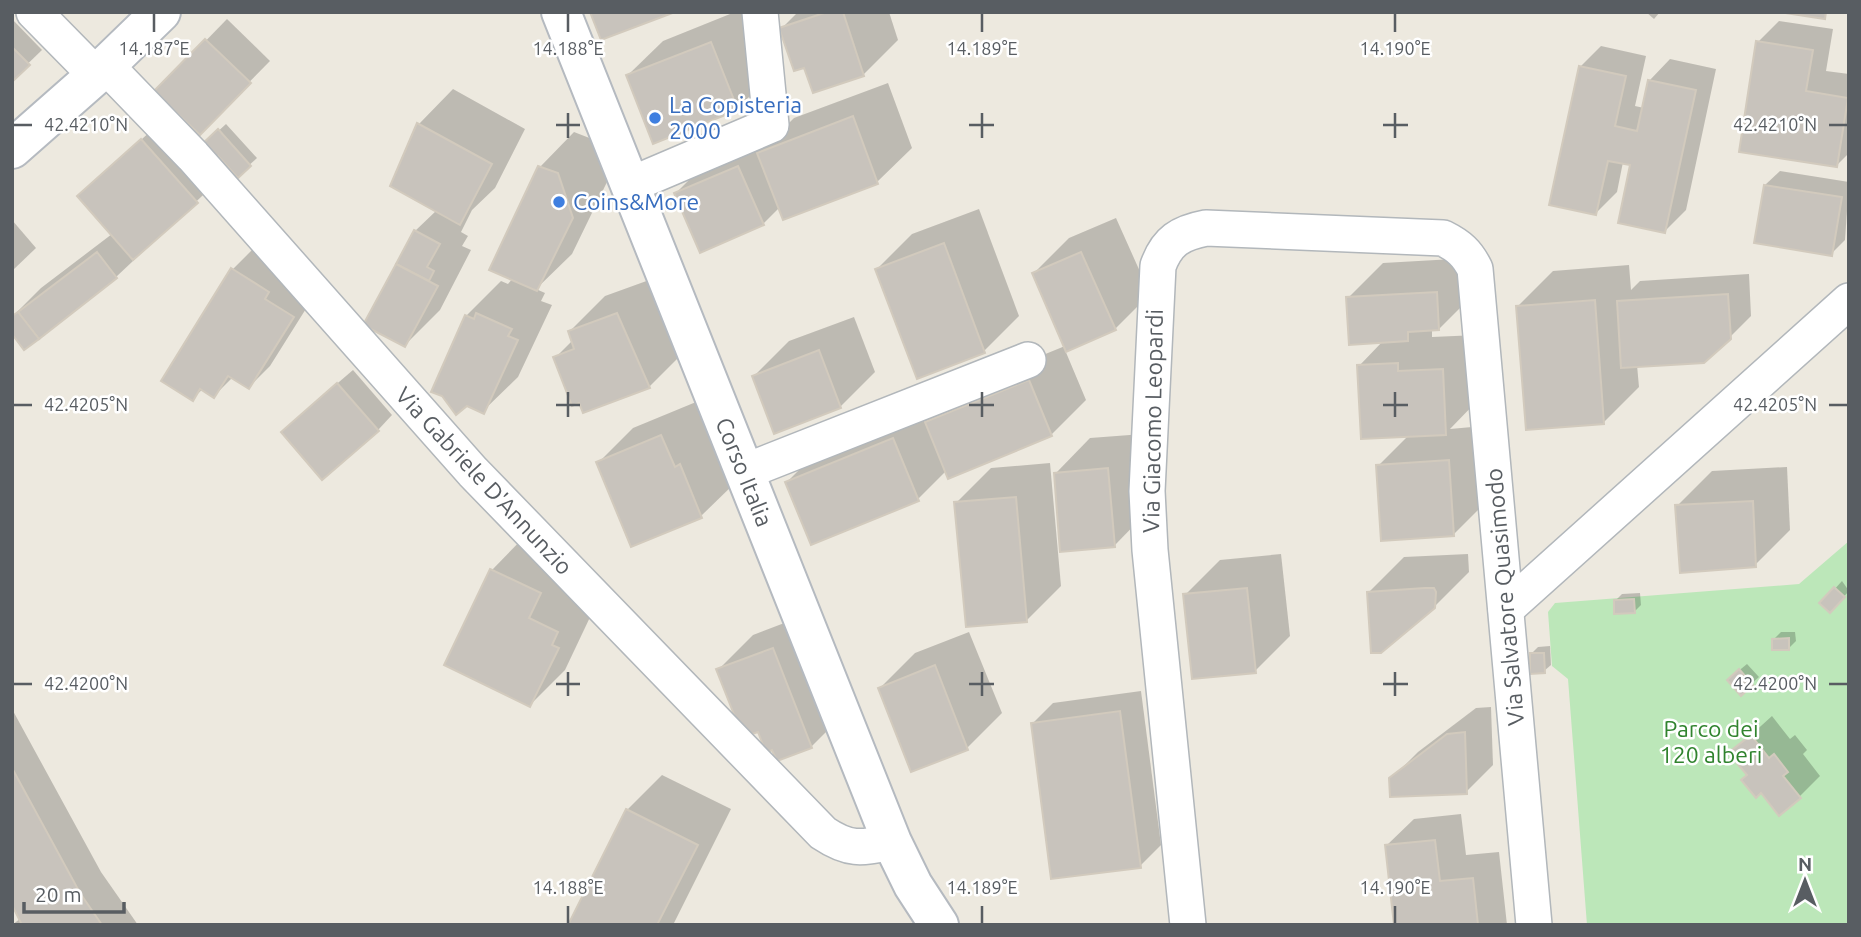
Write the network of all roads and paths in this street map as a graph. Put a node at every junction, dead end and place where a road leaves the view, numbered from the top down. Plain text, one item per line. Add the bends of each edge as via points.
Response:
1 (34, 12) edge
2 (161, 12) edge
3 (561, 12) edge
4 (760, 12) edge
5 (101, 70) junction
6 (12, 149) edge
7 (630, 184) junction
8 (1475, 269) joint
9 (1849, 301) edge
10 (1028, 360) dead end
11 (744, 472) junction
12 (1506, 609) junction
13 (892, 842) junction
14 (939, 925) edge
15 (1188, 925) edge
16 (1534, 925) edge

1 - 5 street, Via Gabriele D'Annunzio
2 - 5 street
3 - 7 street, Corso Italia
4 - 7 street via 771,125
5 - 6 street
5 - 13 street, Via Gabriele D'Annunzio via 192,156 473,472 823,834 843,846
7 - 11 street, Corso Italia
8 - 12 street, Via Salvatore Quasimodo
8 - 15 street, Via Giacomo Leopardi via 1458,246 1443,238 1206,228 1171,240 1163,251 1158,266 1147,491
9 - 12 street
10 - 11 street
11 - 13 street, Corso Italia
12 - 16 street, Via Salvatore Quasimodo
13 - 14 street, Corso Italia

